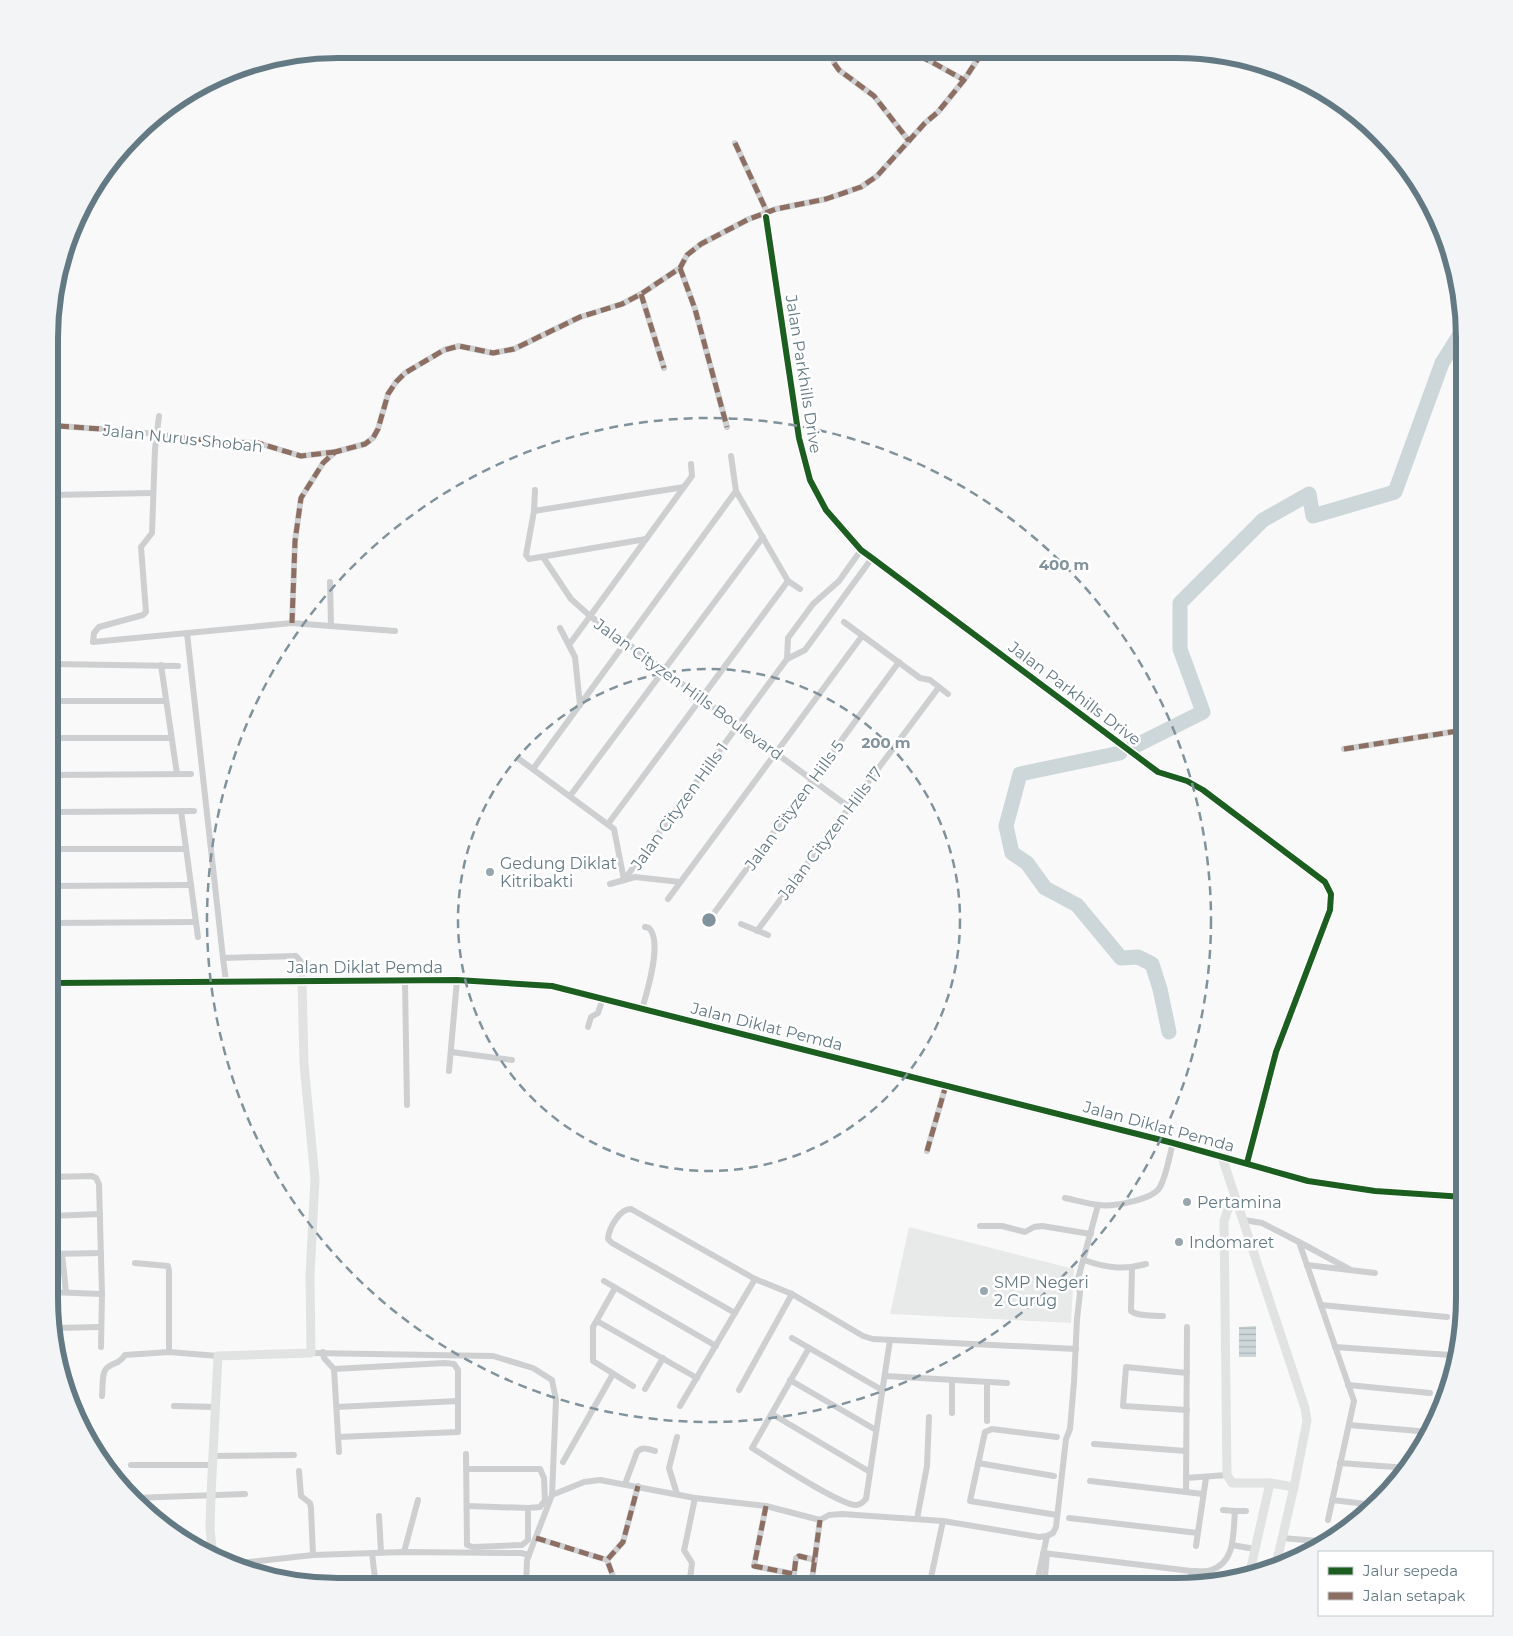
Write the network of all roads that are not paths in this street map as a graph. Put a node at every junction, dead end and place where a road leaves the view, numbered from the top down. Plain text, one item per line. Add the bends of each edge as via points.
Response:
1 (835, 58) edge
2 (923, 58) edge
3 (978, 58) edge
4 (964, 80) junction
5 (909, 141) junction
6 (735, 143) dead end
7 (766, 214) junction
8 (680, 268) junction
9 (641, 294) junction
10 (664, 368) dead end
11 (159, 416) dead end
12 (59, 426) dead end
13 (727, 427) dead end
14 (156, 434) junction
15 (335, 452) junction
16 (731, 456) dead end
17 (691, 464) dead end
18 (684, 488) junction
19 (535, 490) dead end
20 (736, 491) junction
21 (153, 493) junction
22 (58, 495) edge
23 (534, 511) junction
24 (763, 537) junction
25 (646, 540) junction
26 (861, 550) junction
27 (543, 557) junction
28 (872, 558) junction
29 (788, 581) junction
30 (330, 582) dead end
31 (800, 590) dead end
32 (590, 616) junction
33 (844, 622) dead end
34 (292, 623) junction
35 (331, 626) junction
36 (560, 628) dead end
37 (394, 631) dead end
38 (187, 633) junction
39 (862, 636) junction
40 (626, 642) junction
41 (569, 645) junction
42 (787, 659) junction
43 (899, 662) junction
44 (58, 664) edge
45 (161, 665) junction
46 (178, 666) dead end
47 (664, 670) junction
48 (938, 687) junction
49 (948, 694) dead end
50 (701, 698) junction
51 (58, 701) edge
52 (166, 701) junction
53 (580, 705) junction
54 (738, 725) junction
55 (1456, 731) edge
56 (58, 738) edge
57 (172, 738) junction
58 (1344, 748) dead end
59 (776, 753) junction
60 (519, 760) dead end
61 (533, 769) junction
62 (177, 774) junction
63 (191, 774) dead end
64 (58, 775) edge
65 (812, 780) junction
66 (570, 796) junction
67 (849, 807) junction
68 (181, 811) junction
69 (194, 811) dead end
70 (58, 812) edge
71 (608, 824) junction
72 (58, 849) edge
73 (186, 849) junction
74 (624, 880) junction
75 (680, 882) junction
76 (610, 884) dead end
77 (191, 885) junction
78 (58, 886) edge
79 (668, 899) dead end
80 (196, 922) junction
81 (58, 923) edge
82 (706, 924) dead end
83 (742, 924) dead end
84 (645, 927) dead end
85 (757, 931) junction
86 (768, 935) dead end
87 (198, 937) dead end
88 (223, 958) junction
89 (405, 980) junction
90 (457, 980) junction
91 (302, 981) junction
92 (58, 982) edge
93 (226, 982) junction
94 (603, 998) junction
95 (642, 1009) junction
96 (588, 1027) dead end
97 (451, 1052) junction
98 (512, 1060) dead end
99 (449, 1071) dead end
100 (946, 1085) junction
101 (407, 1105) dead end
102 (1173, 1143) junction
103 (928, 1151) dead end
104 (1222, 1157) junction
105 (1247, 1164) junction
106 (58, 1176) edge
107 (1456, 1196) edge
108 (1065, 1198) dead end
109 (1237, 1200) junction
110 (1098, 1206) junction
111 (100, 1214) junction
112 (58, 1216) edge
113 (1244, 1220) junction
114 (980, 1226) dead end
115 (1091, 1234) junction
116 (1299, 1242) junction
117 (101, 1253) junction
118 (58, 1254) edge
119 (62, 1254) junction
120 (1084, 1260) junction
121 (135, 1264) dead end
122 (1146, 1264) dead end
123 (1307, 1265) junction
124 (1132, 1268) junction
125 (1352, 1271) junction
126 (1375, 1273) dead end
127 (755, 1279) junction
128 (604, 1281) dead end
129 (615, 1288) junction
130 (58, 1292) edge
131 (66, 1292) junction
132 (102, 1294) junction
133 (792, 1294) junction
134 (1321, 1305) junction
135 (734, 1313) junction
136 (1163, 1316) dead end
137 (1447, 1318) dead end
138 (596, 1321) junction
139 (1187, 1326) dead end
140 (101, 1327) junction
141 (59, 1328) edge
142 (792, 1338) dead end
143 (890, 1340) junction
144 (716, 1346) junction
145 (101, 1347) dead end
146 (1335, 1347) junction
147 (809, 1348) junction
148 (1076, 1349) junction
149 (170, 1352) junction
150 (323, 1352) junction
151 (311, 1353) junction
152 (1450, 1355) dead end
153 (218, 1356) junction
154 (663, 1358) junction
155 (334, 1369) junction
156 (1187, 1373) junction
157 (613, 1374) junction
158 (885, 1376) junction
159 (697, 1378) junction
160 (790, 1380) junction
161 (952, 1380) junction
162 (987, 1382) junction
163 (1007, 1383) dead end
164 (1348, 1385) junction
165 (634, 1386) dead end
166 (645, 1389) dead end
167 (739, 1390) dead end
168 (882, 1390) junction
169 (1430, 1393) dead end
170 (102, 1396) dead end
171 (458, 1401) junction
172 (174, 1406) dead end
173 (337, 1406) junction
174 (680, 1406) dead end
175 (216, 1407) junction
176 (1186, 1410) junction
177 (952, 1413) dead end
178 (772, 1414) junction
179 (929, 1416) dead end
180 (987, 1421) dead end
181 (1349, 1425) junction
182 (876, 1430) junction
183 (1422, 1431) edge
184 (1057, 1436) dead end
185 (338, 1437) junction
186 (677, 1438) dead end
187 (1094, 1444) dead end
188 (655, 1451) dead end
189 (1186, 1451) junction
190 (339, 1452) dead end
191 (466, 1454) dead end
192 (294, 1455) dead end
193 (212, 1460) junction
194 (563, 1462) dead end
195 (978, 1463) junction
196 (1340, 1463) junction
197 (131, 1465) dead end
198 (1399, 1467) edge
199 (466, 1469) junction
200 (298, 1471) dead end
201 (870, 1472) junction
202 (1054, 1476) dead end
203 (1227, 1476) junction
204 (1186, 1478) junction
205 (1206, 1478) junction
206 (1090, 1482) dead end
207 (1272, 1483) junction
208 (625, 1484) junction
209 (638, 1486) junction
210 (1292, 1486) junction
211 (1186, 1492) junction
212 (245, 1494) dead end
213 (677, 1494) junction
214 (1203, 1494) junction
215 (211, 1495) junction
216 (552, 1495) junction
217 (140, 1498) edge
218 (696, 1498) junction
219 (418, 1500) dead end
220 (1332, 1500) junction
221 (1366, 1504) edge
222 (467, 1506) junction
223 (766, 1506) junction
224 (528, 1508) junction
225 (1223, 1510) dead end
226 (1235, 1511) junction
227 (1246, 1512) dead end
228 (1058, 1515) junction
229 (379, 1516) dead end
230 (1069, 1518) dead end
231 (917, 1519) junction
232 (820, 1520) junction
233 (1328, 1520) dead end
234 (943, 1521) junction
235 (1198, 1533) junction
236 (1047, 1536) junction
237 (536, 1538) junction
238 (1282, 1538) junction
239 (1316, 1541) edge
240 (526, 1543) junction
241 (1232, 1545) junction
242 (1196, 1546) dead end
243 (1255, 1549) junction
244 (212, 1550) edge
245 (530, 1551) junction
246 (381, 1552) junction
247 (404, 1552) junction
248 (372, 1553) junction
249 (1045, 1554) junction
250 (313, 1555) junction
251 (607, 1560) junction
252 (815, 1560) junction
253 (1276, 1560) edge
254 (244, 1563) edge
255 (1251, 1568) edge
256 (1191, 1571) junction
257 (375, 1578) edge
258 (526, 1578) edge
259 (612, 1578) edge
260 (690, 1578) edge
261 (812, 1578) edge
262 (931, 1578) edge
263 (1038, 1578) edge
264 (1045, 1578) edge
265 (1191, 1578) edge

1 - 5 street via 839,70 874,96
2 - 4 street
3 - 4 street, Jalan Nurus Shobah
4 - 5 street, Jalan Nurus Shobah
5 - 7 street, Jalan Nurus Shobah via 861,187
6 - 7 street, Jalan Parkhills Drive
7 - 8 street, Jalan Nurus Shobah via 749,219 702,244 687,255
7 - 26 street, Jalan Parkhills Drive via 799,438 810,480 826,510
8 - 9 street, Jalan Nurus Shobah
8 - 13 street via 695,309
9 - 10 street
9 - 15 street, Jalan Nurus Shobah via 622,304 580,317 514,349 493,353 459,346 444,350 396,382 388,394 373,438 366,444
11 - 14 street
12 - 14 street, Jalan Nurus Shobah
14 - 15 street, Jalan Nurus Shobah via 265,444 301,456
14 - 21 street
15 - 34 street via 323,463 301,498 295,542
16 - 20 street
17 - 18 street via 692,476
18 - 23 street
18 - 25 street
19 - 23 street
20 - 24 street
20 - 40 street
21 - 22 street
21 - 38 street via 152,534 142,547 146,612 99,627 93,642
23 - 27 street via 526,555 529,559
24 - 29 street
24 - 47 street
25 - 27 street
25 - 32 street
26 - 28 street, Jalan Parkhills Drive
26 - 42 street via 839,581 813,604 788,638
27 - 32 street, Jalan Cityzen Hills Boulevard via 571,599
28 - 42 street via 805,650
28 - 105 street, Jalan Parkhills Drive via 1158,772 1203,790 1325,882 1330,894 1330,910 1276,1052
29 - 31 street
29 - 50 street
30 - 35 street
32 - 40 street, Jalan Cityzen Hills Boulevard
32 - 41 street
33 - 39 street
34 - 35 street
34 - 38 street
35 - 37 street
36 - 41 street
38 - 88 street
39 - 43 street
39 - 59 street
40 - 47 street, Jalan Cityzen Hills Boulevard
40 - 53 street
41 - 53 street via 575,657
42 - 54 street, Jalan Cityzen Hills 1
43 - 48 street
43 - 65 street, Jalan Cityzen Hills 5
44 - 45 street
45 - 46 street
45 - 52 street
47 - 50 street, Jalan Cityzen Hills Boulevard
47 - 66 street
48 - 49 street
48 - 67 street, Jalan Cityzen Hills 17
50 - 54 street, Jalan Cityzen Hills Boulevard
50 - 71 street
51 - 52 street
52 - 57 street
53 - 61 street
54 - 59 street, Jalan Cityzen Hills Boulevard
54 - 74 street, Jalan Cityzen Hills 1
55 - 58 street
56 - 57 street
57 - 62 street
59 - 65 street, Jalan Cityzen Hills Boulevard
59 - 75 street
60 - 61 street
61 - 66 street
62 - 63 street
62 - 64 street
65 - 67 street, Jalan Cityzen Hills Boulevard
65 - 82 street, Jalan Cityzen Hills 5
66 - 71 street
67 - 85 street, Jalan Cityzen Hills 17
68 - 69 street
68 - 70 street
68 - 73 street
71 - 74 street via 614,829
72 - 73 street
73 - 77 street
74 - 75 street via 635,877
74 - 76 street
75 - 79 street
77 - 78 street
77 - 80 street
80 - 81 street
80 - 87 street
83 - 85 street
84 - 95 street via 650,928 653,934 654,950
85 - 86 street
88 - 91 street via 296,956 302,962
88 - 93 street
89 - 90 street, Jalan Diklat Pemda
89 - 91 street, Jalan Diklat Pemda
89 - 101 street
90 - 94 street, Jalan Diklat Pemda via 552,986
90 - 97 street
91 - 93 street, Jalan Diklat Pemda
91 - 151 street via 304,1064 315,1179 310,1276
92 - 93 street, Jalan Diklat Pemda
94 - 95 street, Jalan Diklat Pemda
94 - 96 street
95 - 100 street, Jalan Diklat Pemda
97 - 98 street
97 - 99 street
100 - 102 street, Jalan Diklat Pemda
100 - 103 street
102 - 104 street, Jalan Diklat Pemda
102 - 110 street via 1157,1191 1137,1200
104 - 105 street, Jalan Diklat Pemda
104 - 109 street
105 - 107 street, Jalan Diklat Pemda via 1362,1190
106 - 111 street via 96,1178
108 - 110 street
109 - 113 street
109 - 203 street via 1228,1209 1224,1221
110 - 115 street
111 - 112 street
111 - 117 street
113 - 116 street via 1262,1223
113 - 210 street via 1305,1408 1307,1421
114 - 115 street via 1002,1226 1025,1232 1042,1226
115 - 120 street
116 - 123 street
116 - 125 street
117 - 119 street
117 - 132 street
118 - 119 street
119 - 131 street
120 - 124 street via 1103,1267
120 - 148 street via 1078,1278
121 - 149 street via 168,1266
122 - 124 street
123 - 125 street
123 - 134 street
124 - 136 street via 1131,1311
125 - 126 street
127 - 133 street
127 - 135 street
127 - 135 street via 631,1209 621,1212 609,1233 608,1239 612,1243
128 - 129 street
129 - 138 street
129 - 144 street
130 - 131 street
131 - 132 street
132 - 140 street
133 - 143 street via 863,1336
133 - 167 street
134 - 137 street
134 - 146 street
135 - 144 street
138 - 154 street
138 - 157 street via 592,1361
139 - 156 street
140 - 141 street
140 - 145 street
142 - 147 street
143 - 148 street
143 - 158 street
144 - 159 street
146 - 152 street
146 - 164 street
147 - 160 street
147 - 168 street
148 - 228 street via 1070,1429 1066,1439
149 - 153 street
149 - 170 street via 125,1355 119,1363 104,1371
150 - 151 street
150 - 155 street
150 - 216 street via 493,1356 532,1368 552,1380 556,1400
151 - 153 street
153 - 175 street
154 - 159 street
154 - 166 street
155 - 171 street via 454,1364 458,1370
155 - 173 street
156 - 176 street
156 - 176 street via 1126,1367 1123,1406
157 - 165 street
157 - 194 street
158 - 161 street
158 - 168 street
159 - 174 street
160 - 178 street
160 - 182 street
161 - 162 street
161 - 177 street
162 - 163 street
162 - 180 street
164 - 169 street
164 - 181 street via 1354,1401
168 - 182 street
171 - 173 street
171 - 185 street via 459,1431 456,1433
172 - 175 street
173 - 185 street
175 - 193 street
176 - 189 street
178 - 201 street
178 - 201 street via 752,1448 854,1505 866,1499
179 - 231 street via 927,1466
181 - 183 street
181 - 196 street
182 - 201 street
184 - 195 street via 989,1429 985,1432
185 - 190 street
186 - 213 street via 669,1468
187 - 189 street
188 - 208 street via 645,1448 637,1452
189 - 204 street
191 - 199 street
192 - 193 street
193 - 197 street
193 - 215 street
195 - 202 street
195 - 228 street via 970,1501
196 - 198 street
196 - 220 street
199 - 222 street
199 - 224 street via 540,1469 546,1500 540,1507
200 - 250 street via 301,1496 311,1508
203 - 205 street
203 - 207 street via 1232,1483
204 - 205 street
204 - 211 street
205 - 214 street
206 - 211 street
207 - 210 street
207 - 243 street
208 - 209 street
208 - 216 street via 592,1480
209 - 213 street
209 - 251 street via 623,1542
210 - 238 street
211 - 214 street
212 - 215 street
213 - 218 street
214 - 235 street
215 - 217 street
215 - 244 street
216 - 237 street
218 - 223 street
218 - 260 street via 684,1550 692,1563
219 - 247 street
220 - 221 street
220 - 233 street
222 - 224 street
222 - 240 street via 468,1546
223 - 232 street
223 - 252 street via 754,1566 794,1574 796,1558
224 - 240 street
225 - 226 street
226 - 227 street
226 - 241 street
228 - 236 street via 1053,1533
229 - 246 street
230 - 235 street
231 - 232 street via 842,1514
231 - 234 street
232 - 252 street
234 - 236 street
234 - 262 street
235 - 242 street
236 - 249 street
237 - 245 street
237 - 251 street
238 - 239 street
238 - 253 street
240 - 245 street
241 - 243 street
241 - 256 street via 1230,1554 1220,1566 1209,1571
243 - 255 street
245 - 247 street
245 - 258 street
246 - 247 street
246 - 248 street
248 - 250 street
248 - 257 street
249 - 256 street
249 - 263 street
249 - 264 street
250 - 254 street
251 - 259 street
252 - 261 street
256 - 265 street

